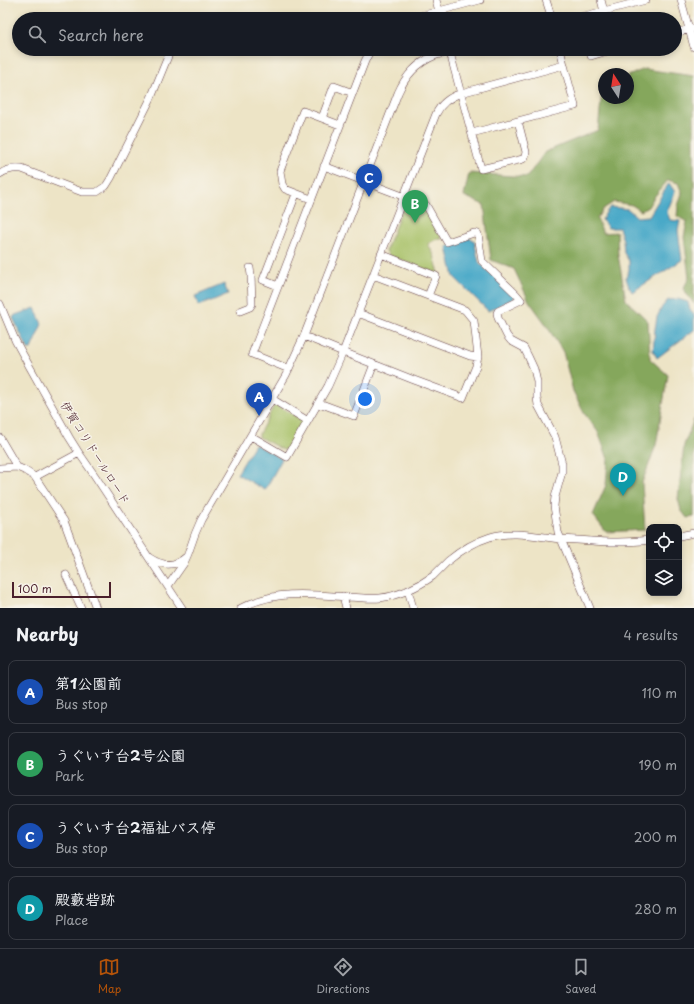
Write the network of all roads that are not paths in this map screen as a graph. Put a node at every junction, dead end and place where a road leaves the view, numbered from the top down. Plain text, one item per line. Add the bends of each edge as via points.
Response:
1 (436, 0) edge
2 (480, 0) edge
3 (546, 0) edge
4 (600, 0) edge
5 (646, 0) edge
6 (681, 0) edge
7 (439, 11) junction
8 (604, 11) junction
9 (435, 12) edge
10 (550, 12) edge
11 (600, 12) edge
12 (692, 28) edge
13 (682, 31) edge
14 (694, 47) edge
15 (168, 56) edge
16 (368, 56) edge
17 (434, 56) edge
18 (452, 56) edge
19 (562, 56) edge
20 (564, 65) junction
21 (353, 93) junction
22 (461, 93) junction
23 (322, 118) junction
24 (518, 121) junction
25 (340, 125) junction
26 (472, 133) junction
27 (324, 166) junction
28 (0, 174) edge
29 (364, 181) junction
30 (296, 194) junction
31 (403, 196) junction
32 (311, 199) junction
33 (381, 254) junction
34 (373, 275) junction
35 (262, 280) junction
36 (278, 286) junction
37 (428, 296) junction
38 (0, 304) edge
39 (240, 311) dead end
40 (358, 313) junction
41 (304, 336) junction
42 (343, 352) junction
43 (478, 357) junction
44 (374, 364) junction
45 (289, 369) junction
46 (272, 400) junction
47 (319, 403) junction
48 (308, 421) junction
49 (251, 436) junction
50 (0, 438) edge
51 (79, 453) junction
52 (16, 467) junction
53 (0, 468) edge
54 (35, 477) junction
55 (694, 533) edge
56 (682, 535) edge
57 (562, 539) junction
58 (646, 541) edge
59 (188, 554) junction
60 (148, 556) junction
61 (66, 575) dead end
62 (168, 586) junction
63 (408, 590) junction
64 (343, 596) junction
65 (81, 608) edge
66 (96, 608) edge
67 (182, 608) edge
68 (240, 608) edge
69 (346, 608) edge
70 (413, 608) edge
71 (590, 608) edge

1 - 7 street
2 - 7 street
3 - 10 street
4 - 8 street
5 - 8 street
6 - 12 street
7 - 9 street
8 - 11 street
12 - 13 street
12 - 14 street
15 - 28 street via 151,98 111,178 101,190 82,192 16,168
16 - 21 street
17 - 29 street via 414,69 403,82
18 - 22 street
19 - 20 street
20 - 22 street
20 - 24 street via 575,106
21 - 23 street via 334,86
21 - 25 street
22 - 26 street
22 - 31 street via 447,100 438,109
23 - 25 street
23 - 30 street via 303,111 280,171 285,189
24 - 26 street
24 - 26 street via 526,152 523,159 481,169
25 - 27 street
27 - 29 street
27 - 32 street
29 - 31 street
29 - 41 street
30 - 32 street
30 - 35 street
31 - 33 street
31 - 57 street via 426,205 447,242 478,234 482,261 521,300 497,313 507,336 524,348 528,356 537,382 538,405 557,441 562,468 554,511
32 - 36 street
33 - 34 street
33 - 37 street via 436,276
34 - 37 street
34 - 40 street
35 - 36 street
35 - 39 street via 250,271 252,304 250,308
36 - 45 street via 252,354
37 - 43 street via 465,310 474,321
38 - 51 street, 伊賀コリドールロード via 15,340
40 - 42 street
40 - 43 street
41 - 42 street
41 - 45 street
42 - 44 street
42 - 47 street
43 - 44 street via 463,398
44 - 47 street via 354,416
45 - 46 street
46 - 48 street
46 - 49 street
47 - 48 street
48 - 49 street via 287,457
49 - 59 street via 201,520
50 - 52 street
51 - 54 street
51 - 60 street, 伊賀コリドールロード
52 - 53 street
52 - 54 street
54 - 66 street via 64,521
55 - 56 street
57 - 58 street via 610,542
57 - 63 street via 521,534 489,538 456,554 433,575
57 - 71 street
59 - 60 street via 183,560 167,565 158,563
59 - 62 street
60 - 62 street, 伊賀コリドールロード
61 - 65 street
62 - 67 street, 伊賀コリドールロード
63 - 64 street via 381,598
63 - 70 street
64 - 68 street via 279,595
64 - 69 street

